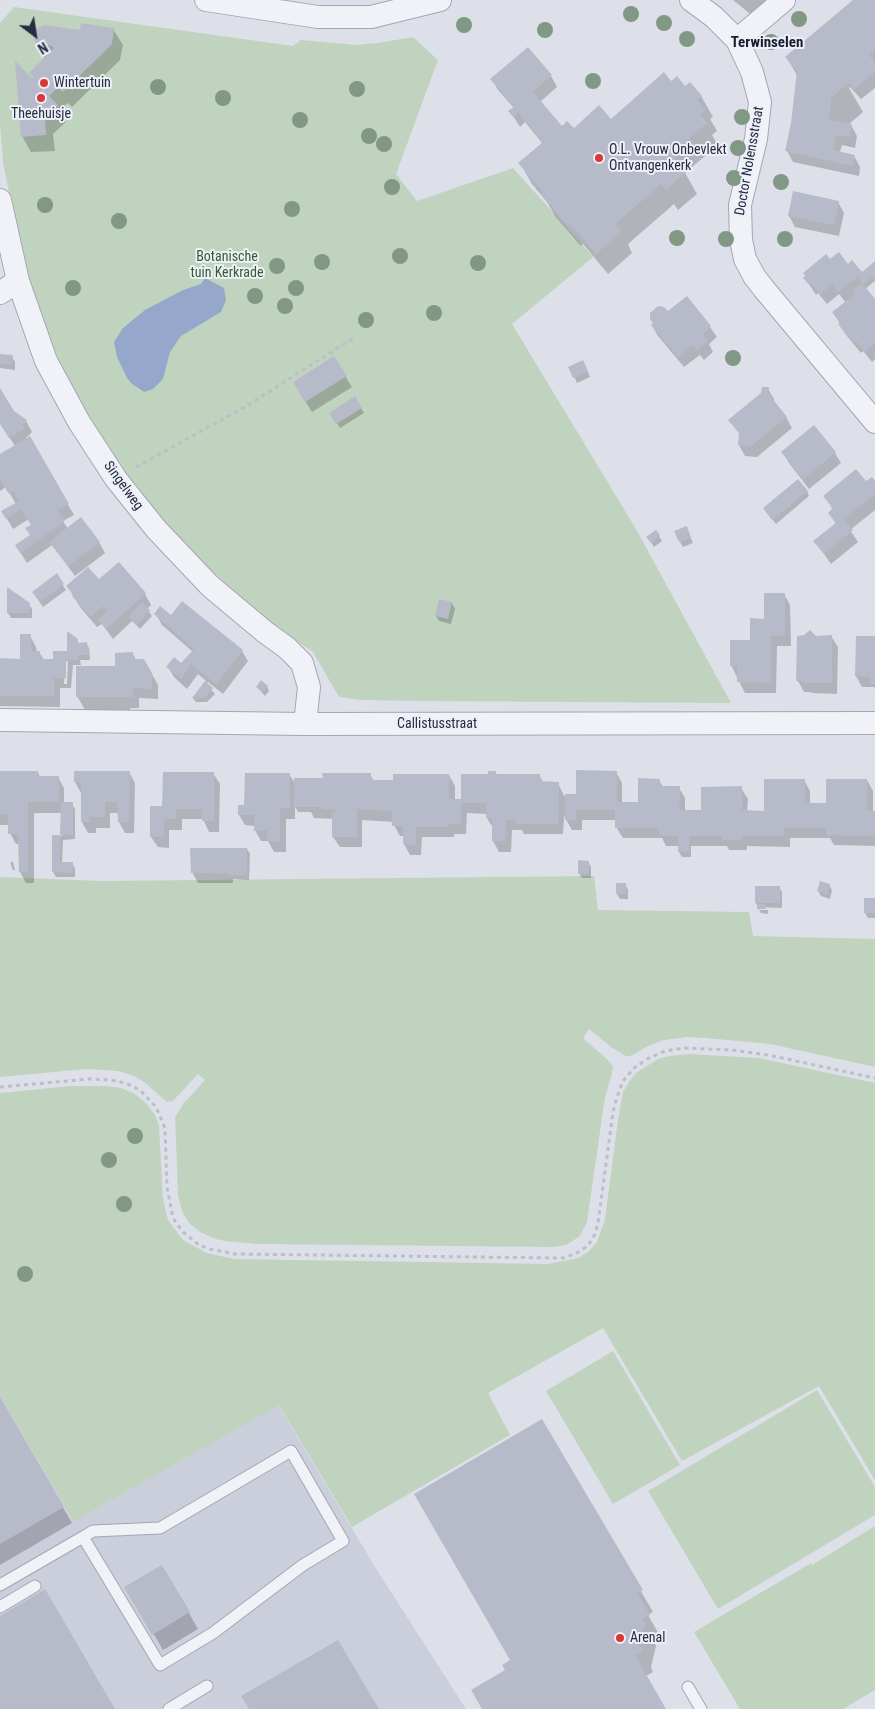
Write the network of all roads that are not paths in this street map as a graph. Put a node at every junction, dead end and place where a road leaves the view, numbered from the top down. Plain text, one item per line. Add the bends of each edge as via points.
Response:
1 (206, 0) edge
2 (440, 0) edge
3 (691, 0) edge
4 (784, 0) edge
5 (737, 40) junction
6 (0, 200) edge
7 (9, 287) edge
8 (875, 422) edge
9 (0, 720) edge
10 (875, 723) edge
11 (305, 724) junction
12 (83, 1537) junction
13 (0, 1585) edge
14 (36, 1586) dead end
15 (0, 1607) edge
16 (207, 1686) dead end
17 (688, 1687) dead end
18 (169, 1709) edge
19 (701, 1709) edge

1 - 2 street via 318,17 371,17
3 - 5 street, Doctor Nolensstraat
4 - 5 street
5 - 8 street, Doctor Nolensstraat via 752,72 760,102 756,139 740,206 745,259 764,289
6 - 7 street, Singelweg
7 - 11 street, Singelweg via 78,422 116,479 156,529 210,586 302,663 309,687
9 - 11 street, Callistusstraat
10 - 11 street, Callistusstraat
12 - 12 lane via 93,1531 160,1528 291,1451 343,1541 303,1565 213,1633 160,1665
12 - 13 lane
14 - 15 lane
16 - 18 lane
17 - 19 lane

